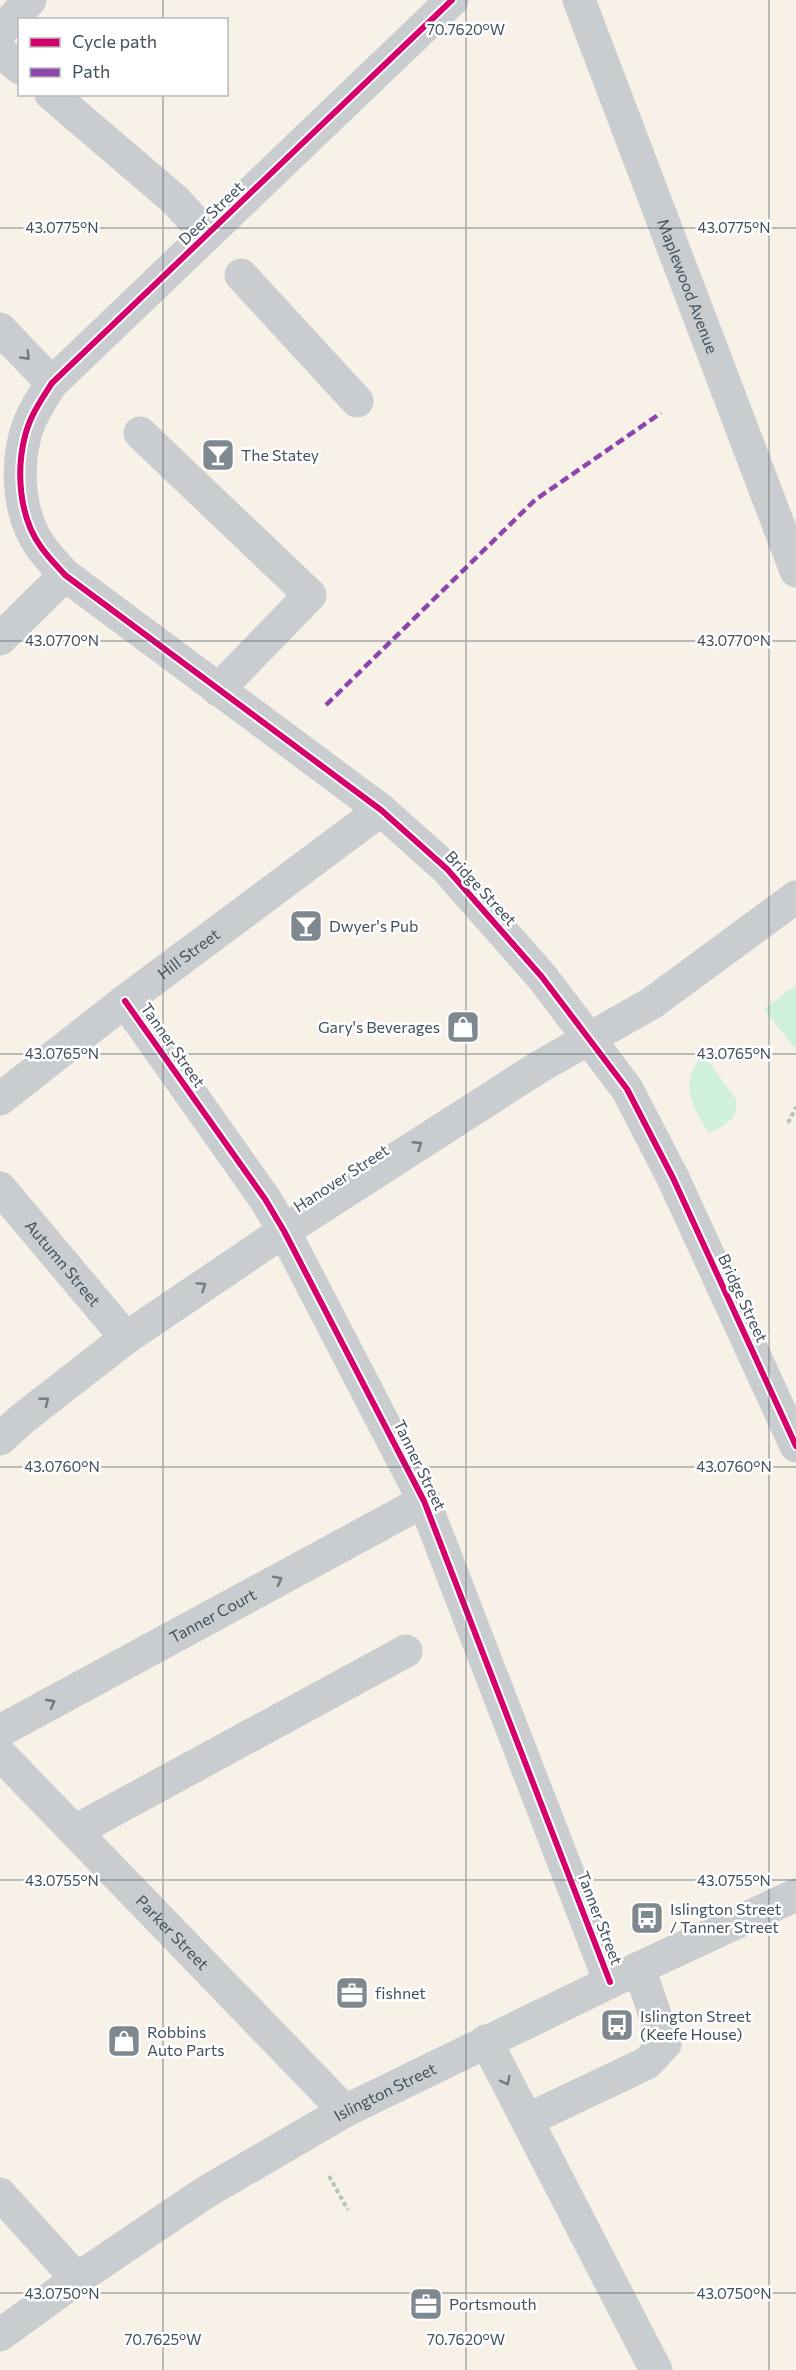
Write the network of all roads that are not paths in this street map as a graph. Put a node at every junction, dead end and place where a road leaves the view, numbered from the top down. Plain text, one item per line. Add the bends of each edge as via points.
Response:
1 (30, 0) edge
2 (452, 0) edge
3 (579, 0) edge
4 (0, 32) edge
5 (0, 51) edge
6 (18, 66) edge
7 (53, 96) edge
8 (207, 235) junction
9 (241, 275) dead end
10 (0, 329) edge
11 (52, 383) junction
12 (357, 401) dead end
13 (140, 433) dead end
14 (14, 479) edge
15 (796, 571) edge
16 (65, 575) junction
17 (0, 639) edge
18 (218, 690) junction
19 (381, 810) junction
20 (796, 897) edge
21 (125, 1001) junction
22 (590, 1038) junction
23 (0, 1099) edge
24 (0, 1188) edge
25 (284, 1231) junction
26 (126, 1338) junction
27 (0, 1439) edge
28 (796, 1446) edge
29 (424, 1501) junction
30 (406, 1651) dead end
31 (0, 1731) edge
32 (0, 1754) edge
33 (75, 1831) junction
34 (796, 1895) edge
35 (625, 1975) junction
36 (486, 2042) junction
37 (345, 2111) junction
38 (527, 2120) junction
39 (0, 2194) edge
40 (77, 2279) junction
41 (0, 2335) edge
42 (656, 2370) edge

1 - 4 street
2 - 8 street, Deer Street
3 - 15 street, Maplewood Avenue
5 - 6 street
7 - 8 street via 175,200
8 - 11 street, Deer Street
9 - 12 street
10 -> 11 street
11 - 14 street, Deer Street via 25,435
13 - 18 street via 310,595
14 - 16 street, Bridge Street via 40,546
16 - 17 street
16 - 18 street, Bridge Street
18 - 19 street, Bridge Street
19 - 21 street, Hill Street
19 - 22 street, Bridge Street via 447,869
20 - 22 street, Hanover Street via 652,1003
21 - 23 street, Hill Street
21 - 25 street, Tanner Street
25 -> 22 street, Hanover Street
22 - 28 street, Bridge Street via 627,1089 673,1178
24 - 26 street, Autumn Street
26 -> 25 street, Hanover Street
25 - 29 street, Tanner Street
27 -> 26 street, Hanover Street
31 -> 29 street, Tanner Court
29 - 35 street, Tanner Street
30 - 33 street
32 - 33 street, Parker Street
33 - 37 street, Parker Street
34 - 35 street, Islington Street
35 - 36 street, Islington Street
35 - 38 street, Tanner Street via 665,2044 647,2063
36 - 37 street, Islington Street
36 -> 38 street
37 - 40 street, Islington Street via 206,2192
38 - 42 street
39 - 40 street
40 - 41 street, Islington Street

